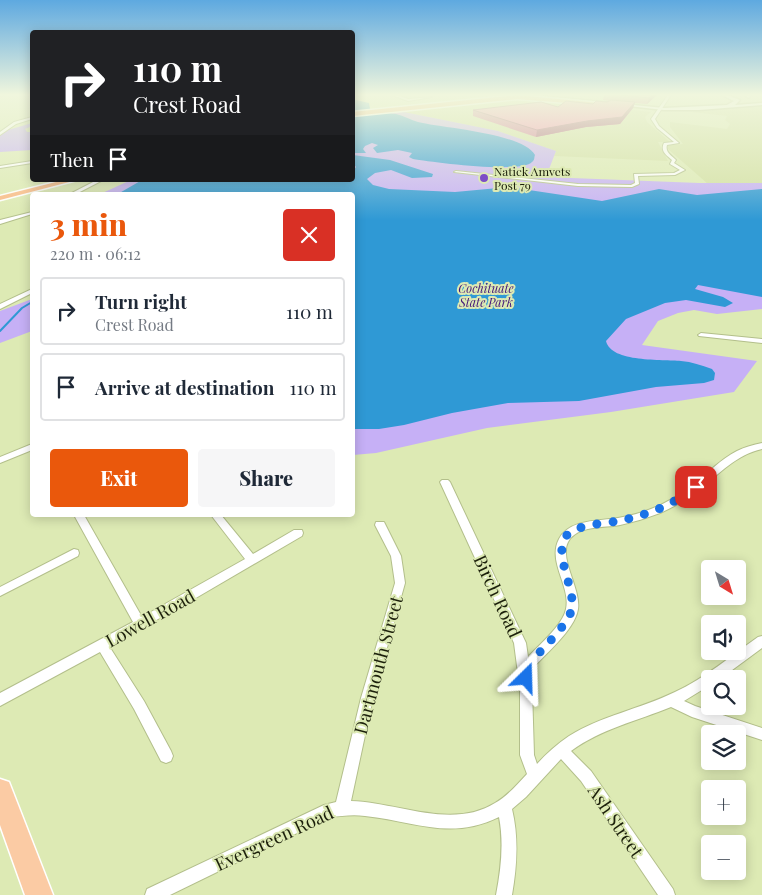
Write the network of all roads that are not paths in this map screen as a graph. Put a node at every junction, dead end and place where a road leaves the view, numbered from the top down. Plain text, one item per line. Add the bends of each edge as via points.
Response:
1 (670, 137) edge
2 (30, 162) edge
3 (0, 167) edge
4 (456, 172) dead end
5 (57, 182) edge
6 (65, 182) edge
7 (97, 182) edge
8 (76, 192) edge
9 (0, 197) edge
10 (30, 214) edge
11 (0, 222) edge
12 (30, 292) edge
13 (0, 307) edge
14 (701, 335) dead end
15 (762, 341) edge
16 (762, 446) edge
17 (30, 448) edge
18 (0, 460) edge
19 (446, 482) dead end
20 (81, 517) edge
21 (218, 517) edge
22 (380, 525) dead end
23 (298, 533) dead end
24 (74, 553) dead end
25 (251, 559) junction
26 (0, 592) edge
27 (140, 624) junction
28 (762, 641) edge
29 (102, 645) junction
30 (525, 668) junction
31 (0, 700) edge
32 (672, 701) junction
33 (762, 734) edge
34 (561, 750) junction
35 (166, 756) dead end
36 (534, 775) junction
37 (0, 791) edge
38 (342, 807) junction
39 (504, 808) junction
40 (39, 895) edge
41 (153, 895) edge
42 (504, 895) edge
43 (667, 895) edge

1 - 4 street via 677,143 666,144 665,152 674,160 671,163 683,170 675,174 636,175 635,186 569,184
2 - 3 street
5 - 9 highway
6 - 9 highway
7 - 8 street
10 - 11 street
12 - 13 street
14 - 15 street
16 - 30 street via 732,456 691,491 664,507 568,534 561,553 571,590 572,610
17 - 18 street
19 - 30 street, Birch Road via 516,630
20 - 27 street
21 - 25 street
22 - 38 street, Dartmouth Street via 396,556 400,582 367,698
23 - 25 street, Lowell Road
24 - 26 street
25 - 27 street, Lowell Road
27 - 29 street, Lowell Road
28 - 32 street, Evergreen Road
29 - 31 street, Lowell Road
29 - 35 street
30 - 36 street, Birch Road via 526,744
32 - 33 street via 692,711
32 - 34 street, Evergreen Road via 600,725
34 - 36 street, Evergreen Road
34 - 43 street, Ash Street via 586,776
36 - 39 street, Evergreen Road
37 - 40 main road
38 - 39 street, Evergreen Road via 449,822 469,820
38 - 41 street, Evergreen Road via 318,814
39 - 42 street via 510,840

